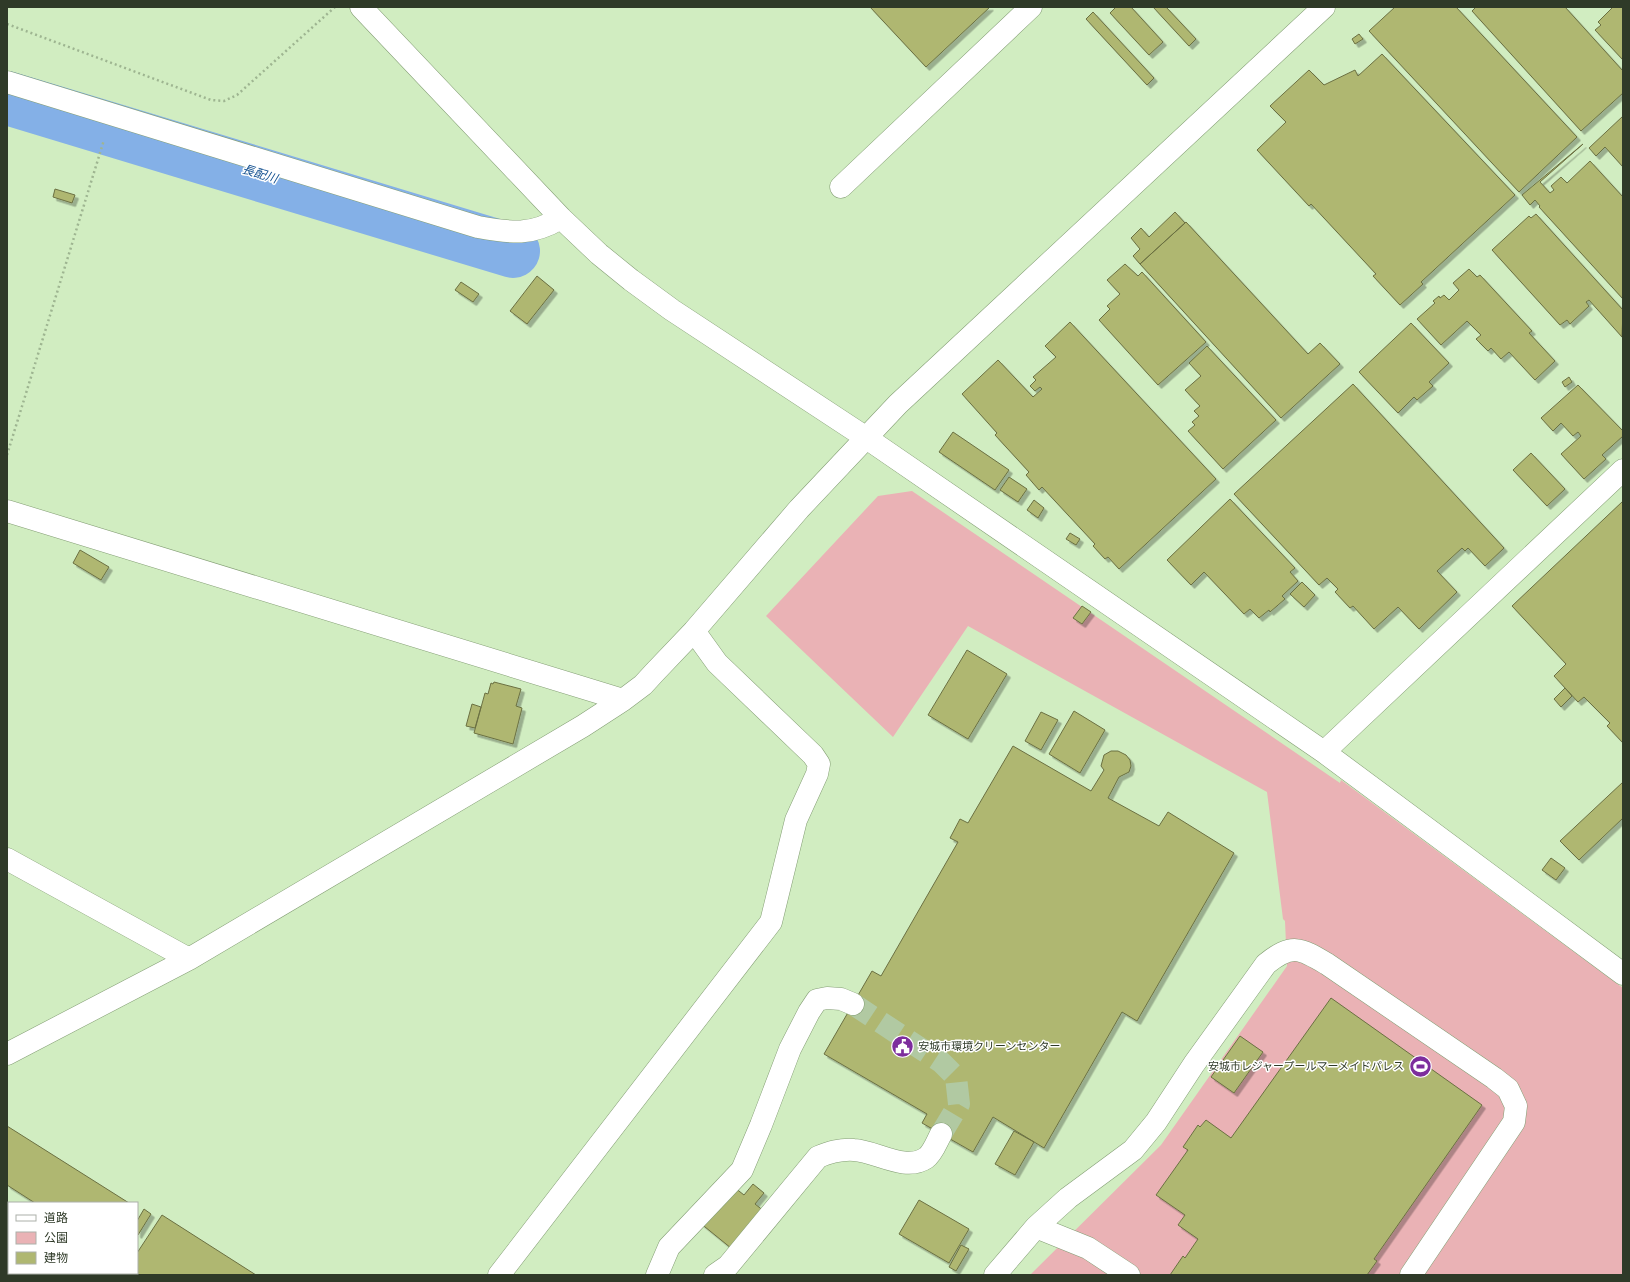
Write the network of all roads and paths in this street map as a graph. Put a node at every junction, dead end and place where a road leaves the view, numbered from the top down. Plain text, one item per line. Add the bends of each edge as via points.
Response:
1 (335, 7) edge
2 (361, 7) edge
3 (1031, 7) edge
4 (1324, 7) edge
5 (7, 24) edge
6 (7, 82) edge
7 (103, 142) dead end
8 (841, 187) dead end
9 (561, 218) junction
10 (865, 437) junction
11 (7, 455) edge
12 (1623, 470) edge
13 (7, 511) edge
14 (694, 631) junction
15 (623, 700) junction
16 (1324, 752) junction
17 (7, 859) edge
18 (189, 959) junction
19 (1623, 974) edge
20 (853, 1004) tunnel mouth
21 (7, 1054) edge
22 (941, 1134) tunnel mouth
23 (1036, 1227) junction
24 (498, 1275) edge
25 (656, 1275) edge
26 (715, 1275) edge
27 (995, 1275) edge
28 (1129, 1275) edge
29 (1411, 1275) edge

1 - 5 path via 238,95 224,101 211,100
2 - 9 street
3 - 8 street
4 - 10 street
6 - 9 street via 478,227 509,233 532,231
7 - 11 path
9 - 10 street via 599,254 654,297
10 - 14 street
10 - 16 street
12 - 16 street
13 - 15 street
14 - 15 street via 643,685
14 - 24 street via 717,664 813,755 819,764 817,774 796,820 771,922
15 - 18 street
16 - 19 street
17 - 18 street
18 - 21 street
20 - 25 street via 841,999 817,1000 790,1049 742,1170 669,1247
22 - 26 street via 928,1157 917,1162 900,1161 856,1150 836,1150 818,1157 728,1266
23 - 27 street
23 - 28 street via 1088,1248
23 - 29 street via 1068,1198 1133,1150 1156,1122 1266,964 1279,954 1292,950 1306,952 1327,964 1494,1078 1508,1089 1516,1106 1514,1122

